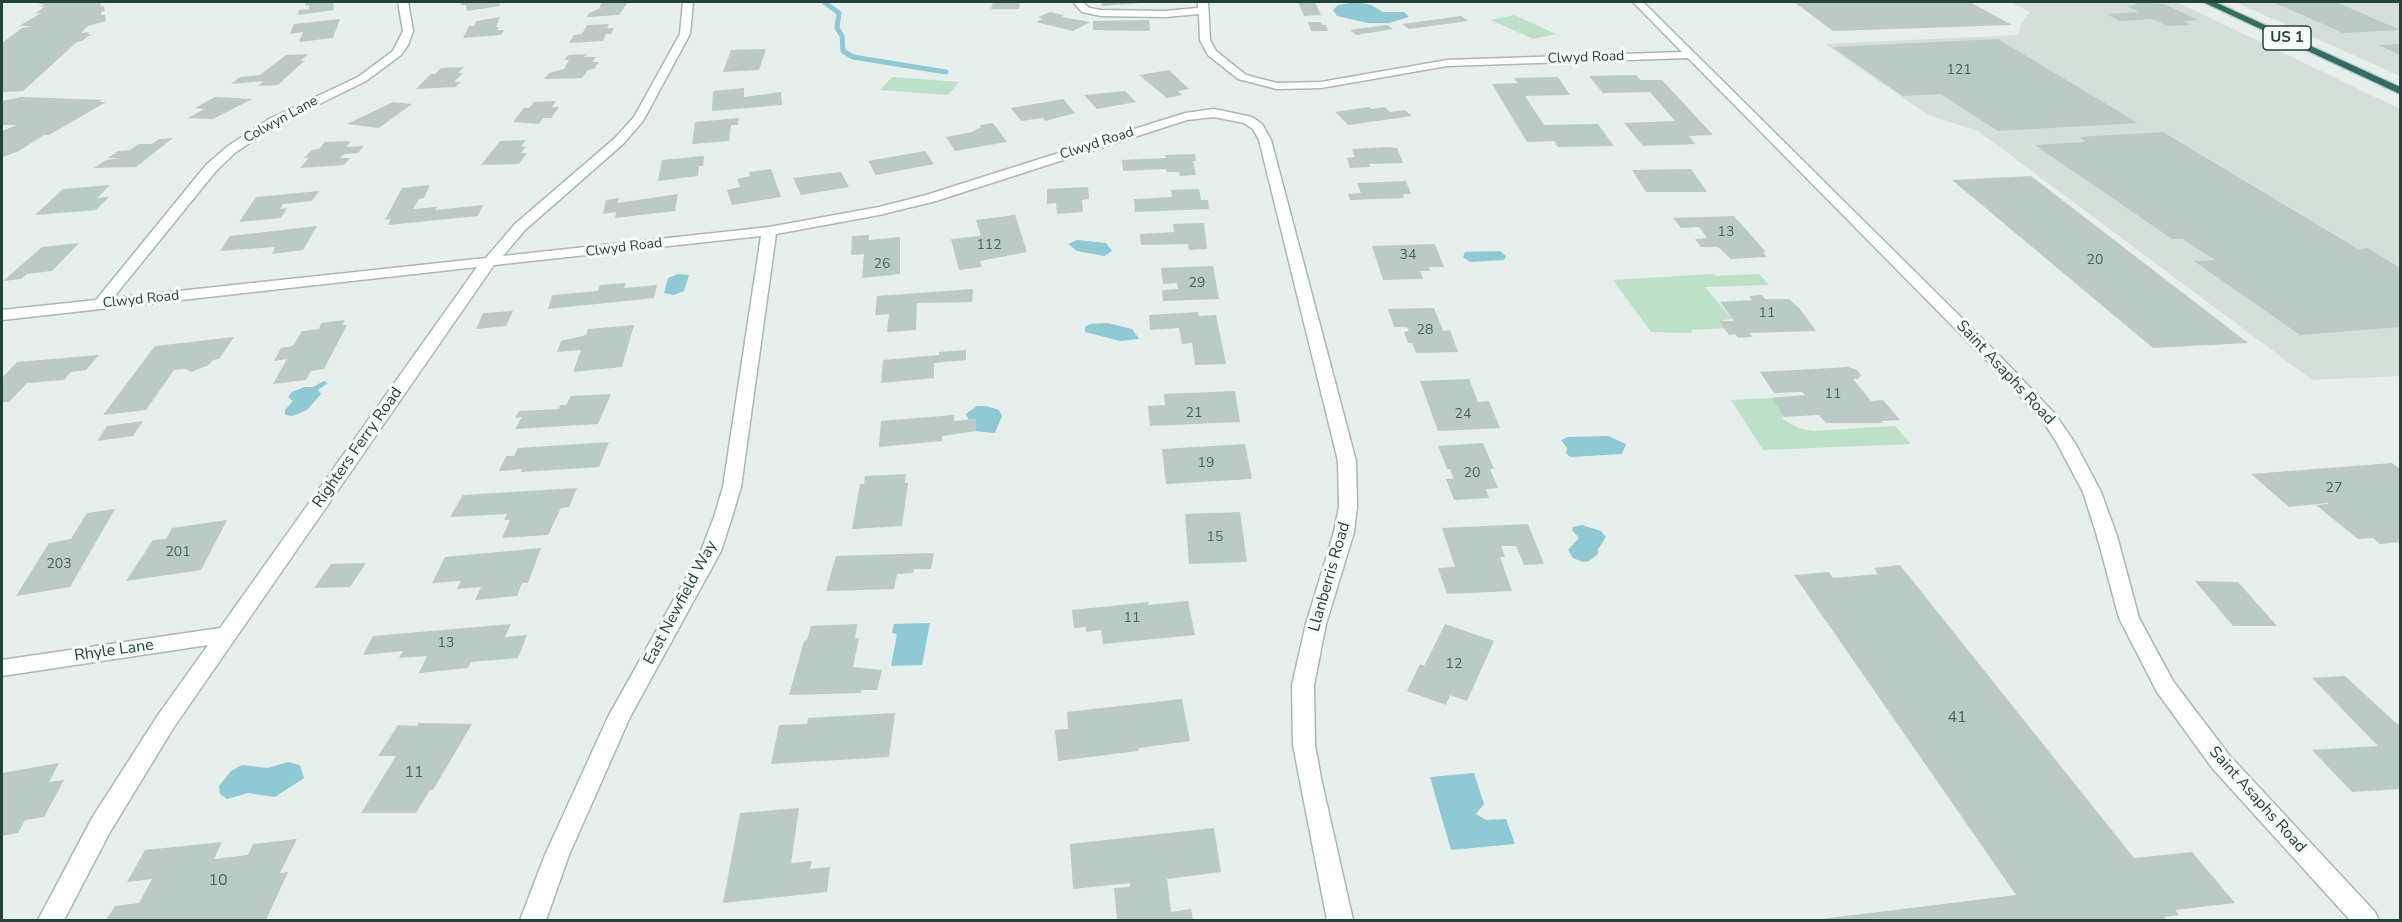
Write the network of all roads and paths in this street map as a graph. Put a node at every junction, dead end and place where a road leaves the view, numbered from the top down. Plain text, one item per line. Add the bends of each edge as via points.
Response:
1 (403, 2) edge
2 (688, 2) edge
3 (1078, 2) edge
4 (1638, 2) edge
5 (2208, 2) edge
6 (1203, 6) edge
7 (1690, 55) junction
8 (2400, 91) edge
9 (1232, 115) joint
10 (769, 231) junction
11 (488, 263) junction
12 (99, 305) junction
13 (2, 315) edge
14 (226, 635) junction
15 (2, 668) edge
16 (51, 921) edge
17 (533, 921) edge
18 (1340, 921) edge
19 (2367, 921) edge

1 - 12 street, Colwyn Lane via 408,31 397,53 362,79 273,122 227,153
2 - 11 street, Righters Ferry Road via 685,34 639,118 620,141 539,210
3 - 6 street via 1092,11 1165,14
4 - 7 street, Saint Asaphs Road
5 - 8 highway, US 1
6 - 7 street, Clwyd Road via 1205,40 1212,53 1235,73 1268,85 1321,85 1452,62
7 - 19 street, Saint Asaphs Road via 2049,418 2092,492 2129,618 2165,686 2221,762
9 - 10 street, Clwyd Road via 1185,117 931,198
9 - 18 street, Llanberris Road via 1261,130 1347,461 1344,532 1303,685 1309,778
10 - 11 street, Clwyd Road
10 - 17 street, East Newfield Way via 732,486 723,518 706,561 610,736 557,855
11 - 12 street, Clwyd Road
11 - 14 street, Righters Ferry Road
12 - 13 street, Clwyd Road
14 - 15 street, Rhyle Lane
14 - 16 street, Righters Ferry Road via 135,769

